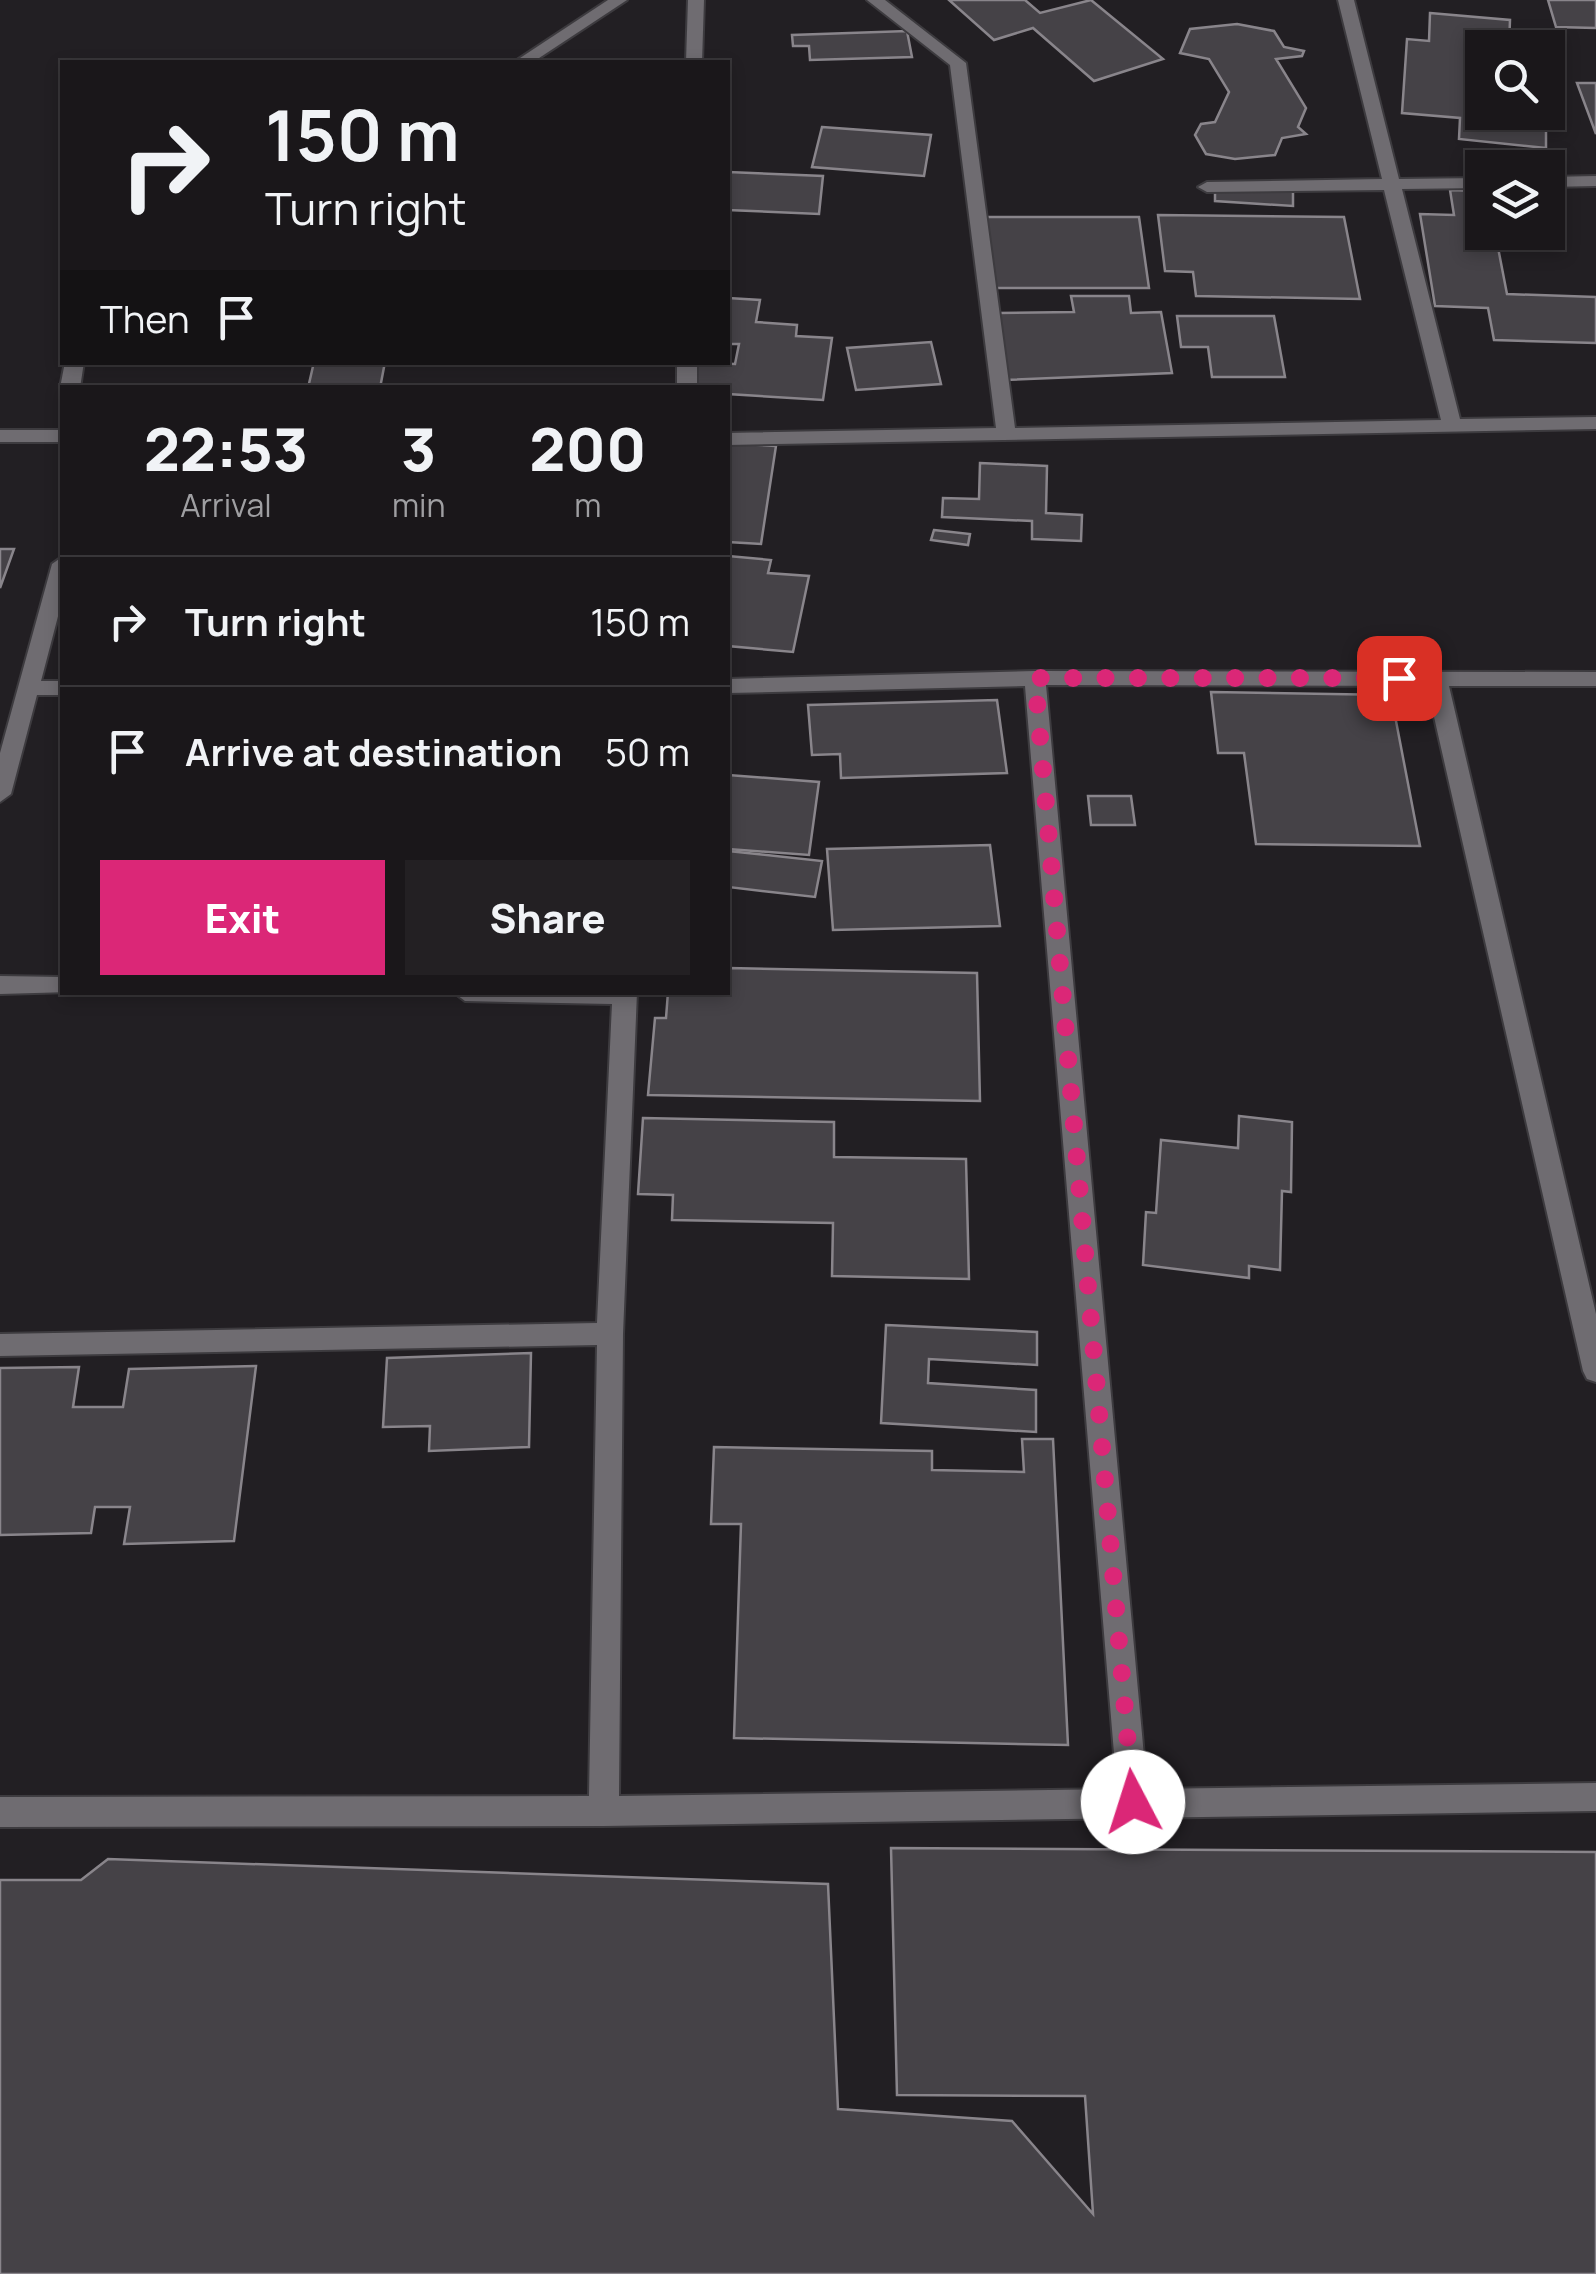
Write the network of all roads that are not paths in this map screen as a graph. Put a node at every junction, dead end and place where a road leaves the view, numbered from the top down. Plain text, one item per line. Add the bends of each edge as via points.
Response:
1 (620, 0) edge
2 (696, 0) edge
3 (875, 0) edge
4 (1346, 0) edge
5 (525, 60) edge
6 (694, 60) edge
7 (1596, 181) edge
8 (1565, 182) edge
9 (1465, 183) edge
10 (1390, 184) junction
11 (1207, 187) dead end
12 (1596, 423) edge
13 (1452, 425) junction
14 (60, 434) edge
15 (1006, 434) junction
16 (0, 436) edge
17 (730, 438) edge
18 (60, 571) edge
19 (1035, 678) junction
20 (1436, 678) junction
21 (1596, 679) edge
22 (730, 686) edge
23 (28, 688) junction
24 (60, 688) edge
25 (0, 794) edge
26 (0, 985) edge
27 (60, 986) edge
28 (625, 995) edge
29 (610, 1334) junction
30 (0, 1345) edge
31 (1596, 1371) edge
32 (1596, 1797) edge
33 (1133, 1802) junction
34 (0, 1812) edge
35 (604, 1812) junction

1 - 5 street
2 - 6 street
3 - 15 street via 958,63
4 - 10 street
7 - 8 street
9 - 10 street
10 - 11 street
10 - 13 street
12 - 13 street
13 - 15 street
14 - 16 street
15 - 17 street
18 - 23 street
19 - 20 street
19 - 22 street
19 - 33 street
20 - 21 street
20 - 31 street
23 - 24 street
23 - 25 street
26 - 27 street
28 - 29 street
29 - 30 street
29 - 35 street
32 - 33 street
33 - 35 street
34 - 35 street

